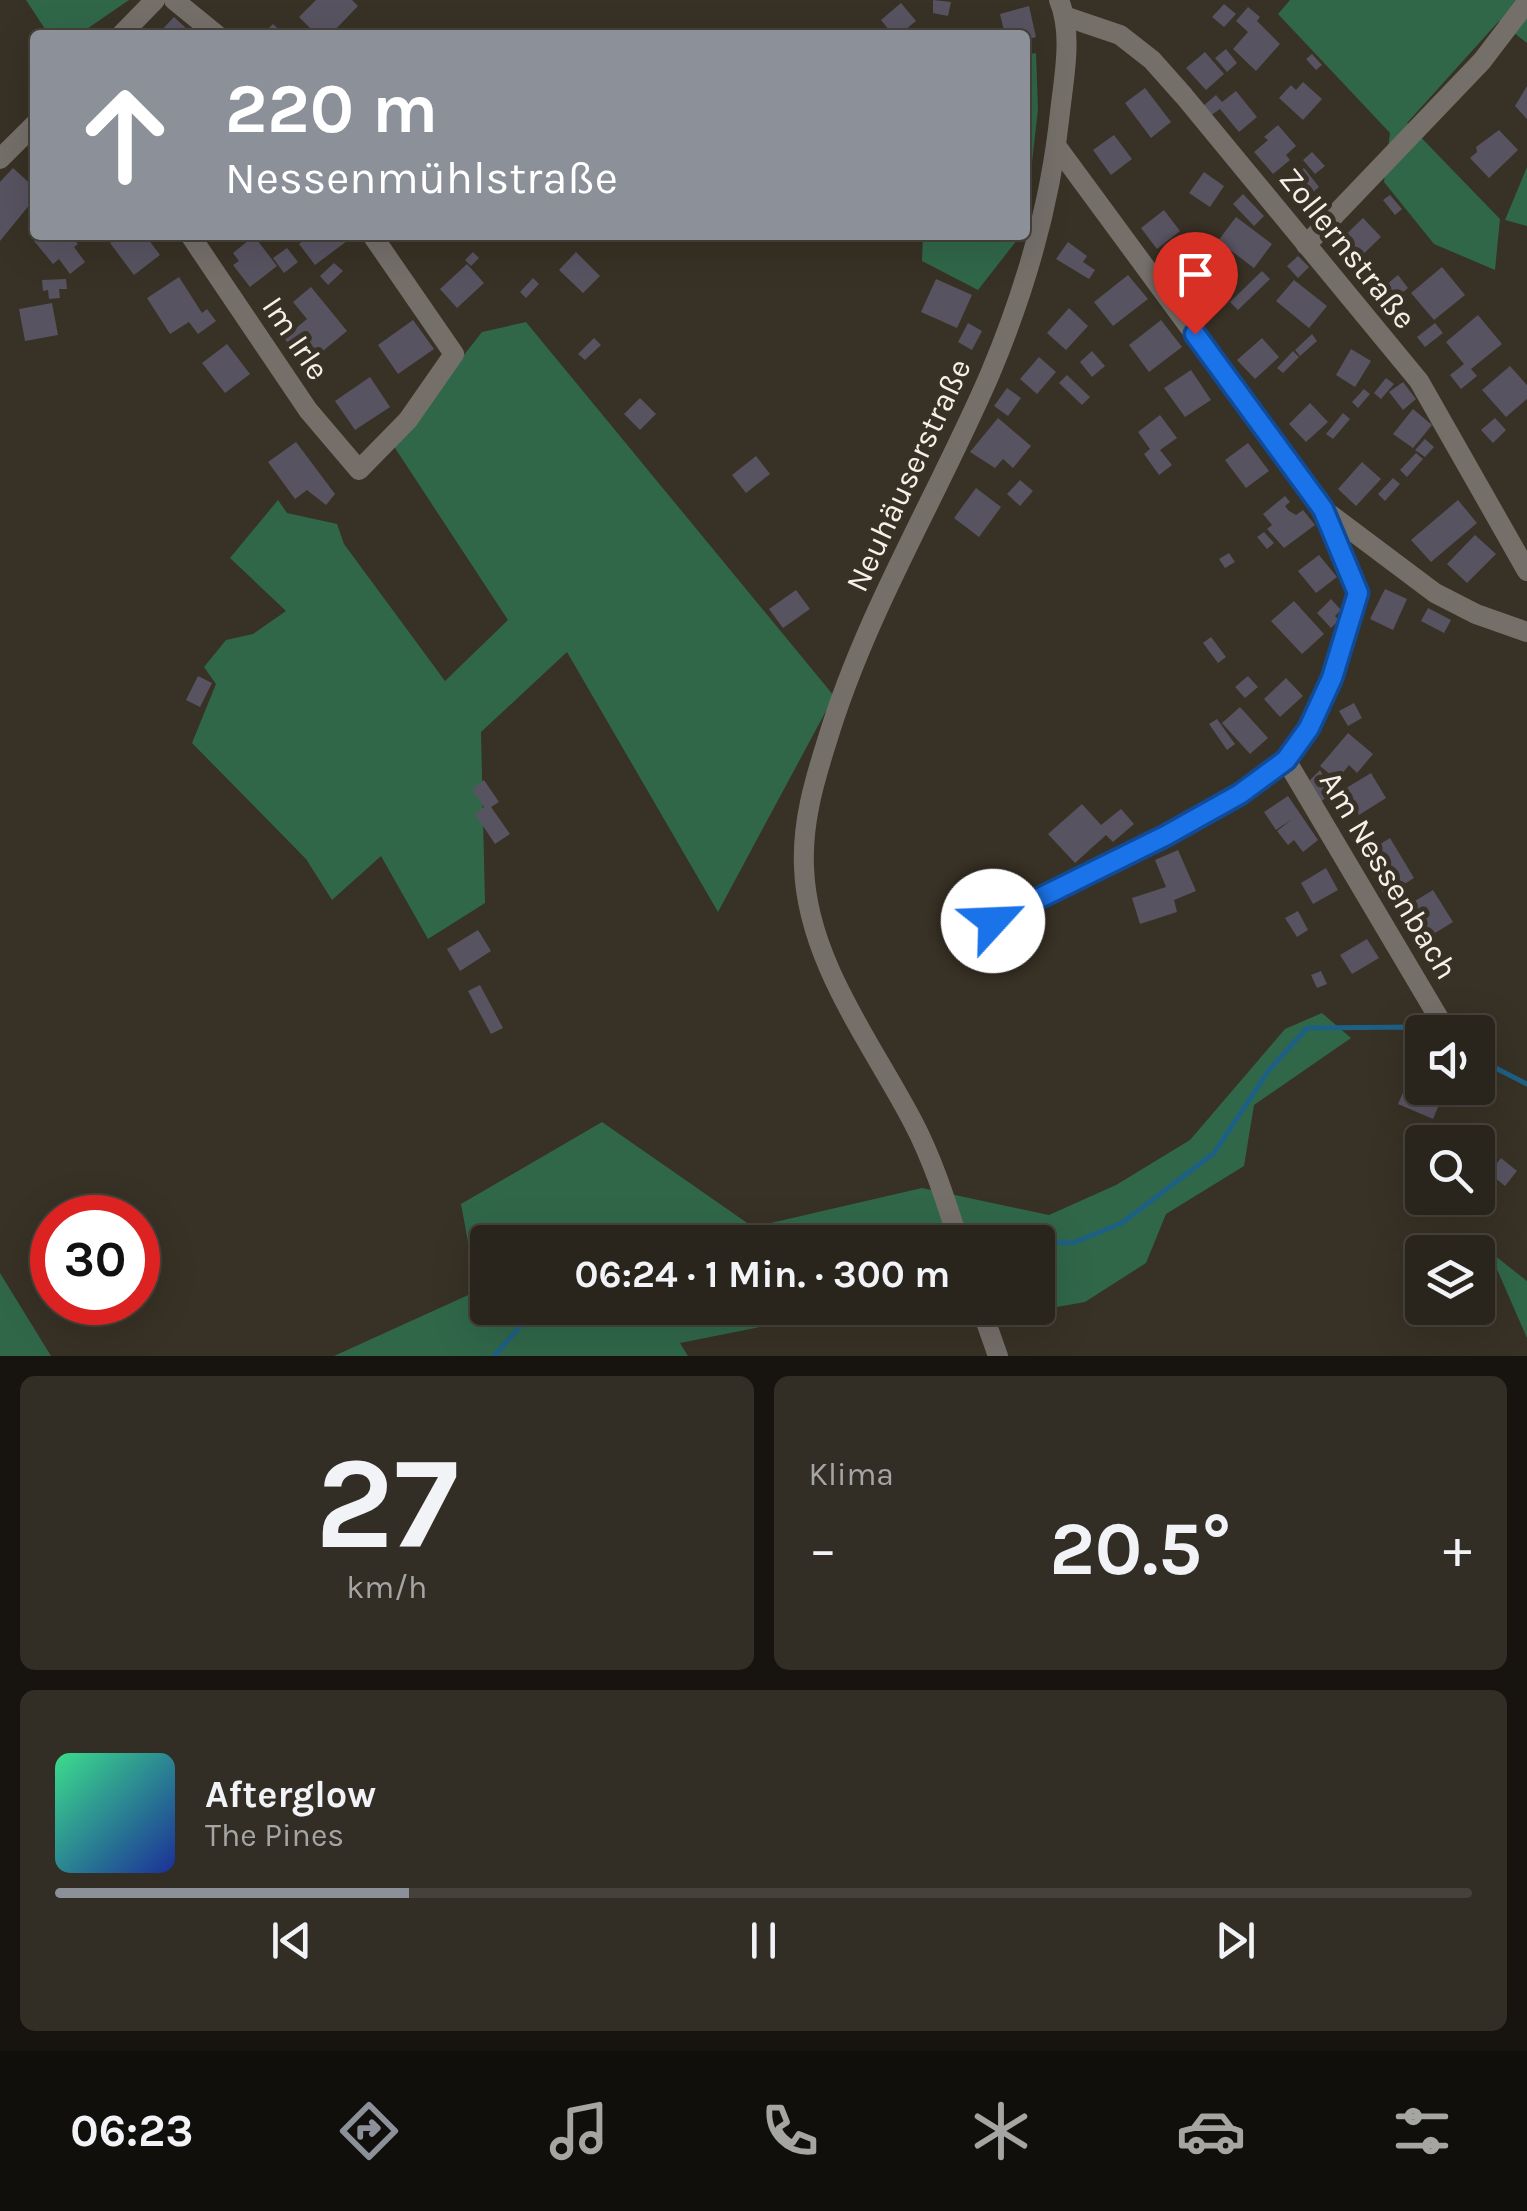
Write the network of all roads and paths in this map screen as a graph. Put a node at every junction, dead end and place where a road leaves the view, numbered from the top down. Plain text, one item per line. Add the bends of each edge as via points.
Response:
1 (155, 0) edge
2 (174, 0) edge
3 (1527, 2) edge
4 (1063, 9) edge
5 (126, 30) edge
6 (211, 30) edge
7 (30, 129) edge
8 (1057, 147) junction
9 (0, 159) edge
10 (193, 240) edge
11 (375, 240) edge
12 (1306, 245) junction
13 (1323, 509) junction
14 (1375, 548) junction
15 (1527, 571) edge
16 (1358, 593) junction
17 (1527, 632) edge
18 (1286, 760) junction
19 (993, 921) dead end
20 (1437, 1015) edge
21 (953, 1225) edge
22 (987, 1325) edge
23 (998, 1356) edge

1 - 5 street
2 - 6 street
3 - 12 street via 1482,61
4 - 8 street, Neuhäuserstraße
4 - 12 street, Zollernstraße via 1120,35 1152,60
7 - 9 street
8 - 13 street
8 - 21 street, Neuhäuserstraße via 1036,248 990,374 887,587 839,700 809,799 809,912 830,971 916,1127
10 - 11 street, Im Irle via 308,410 359,470 408,420 454,354
12 - 15 street, Zollernstraße via 1419,382
13 - 14 street
13 - 16 street
14 - 16 street
14 - 17 street via 1435,593
16 - 18 street via 1332,678
18 - 19 street via 1165,836
18 - 20 street, Am Nessenbach
22 - 23 street

